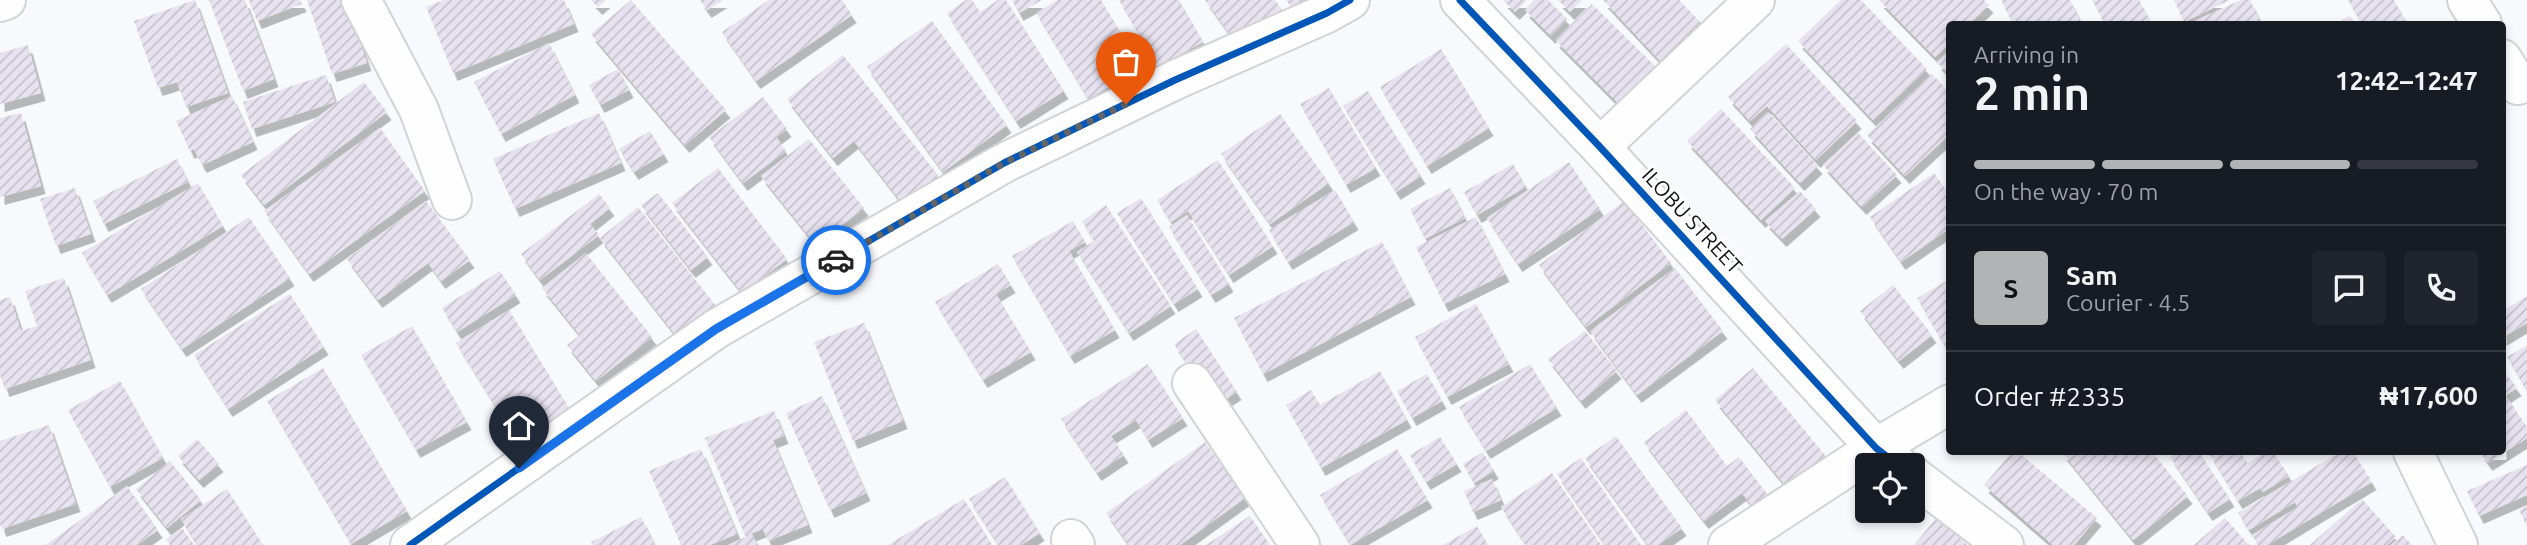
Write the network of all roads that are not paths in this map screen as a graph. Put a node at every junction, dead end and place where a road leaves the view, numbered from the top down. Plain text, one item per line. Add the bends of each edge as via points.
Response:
1 (6, 0) edge
2 (361, 0) edge
3 (1350, 0) edge
4 (1460, 0) edge
5 (1755, 0) edge
6 (2467, 0) edge
7 (0, 2) edge
8 (2480, 21) edge
9 (1600, 147) junction
10 (452, 200) dead end
11 (1192, 383) dead end
12 (1946, 407) edge
13 (1883, 453) edge
14 (1892, 453) edge
15 (2414, 455) edge
16 (1855, 475) edge
17 (1925, 485) edge
18 (410, 545) edge
19 (1300, 545) edge
20 (1728, 545) edge
21 (2004, 545) edge
22 (2458, 545) edge

1 - 7 street
2 - 10 street via 419,110
3 - 18 street via 1004,163 728,322
4 - 9 street, ILOBU STREET
5 - 9 street
6 - 8 street
9 - 13 street, ILOBU STREET
11 - 19 street
12 - 14 street
15 - 22 street
16 - 20 street
17 - 21 street

